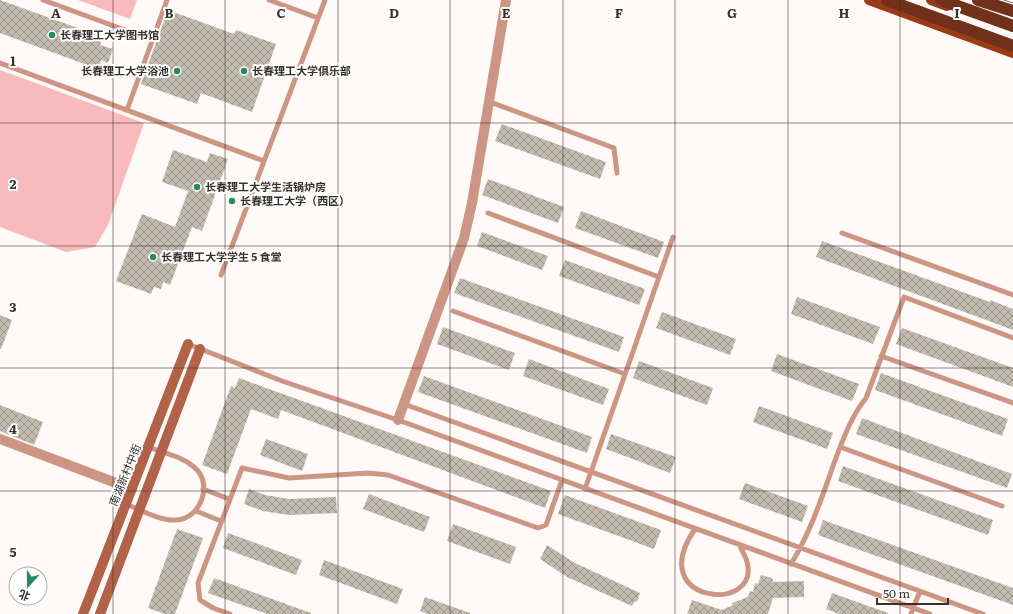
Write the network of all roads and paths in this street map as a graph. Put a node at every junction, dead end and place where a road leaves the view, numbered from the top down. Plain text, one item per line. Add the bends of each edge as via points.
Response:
1 (43, 0) edge
2 (167, 0) edge
3 (270, 0) edge
4 (325, 0) edge
5 (506, 0) edge
6 (869, 0) edge
7 (887, 0) edge
8 (931, 0) edge
9 (941, 0) edge
10 (978, 0) edge
11 (1013, 11) edge
12 (318, 18) junction
13 (1013, 26) edge
14 (1013, 31) edge
15 (152, 40) junction
16 (1013, 46) edge
17 (1013, 53) edge
18 (0, 63) edge
19 (490, 102) junction
20 (127, 110) junction
21 (264, 161) junction
22 (617, 172) dead end
23 (488, 213) dead end
24 (842, 233) dead end
25 (673, 237) dead end
26 (221, 275) dead end
27 (659, 277) junction
28 (1013, 295) edge
29 (453, 311) dead end
30 (1013, 338) edge
31 (188, 344) joint
32 (200, 349) junction
33 (881, 356) junction
34 (625, 374) junction
35 (404, 404) junction
36 (1013, 404) edge
37 (398, 420) junction
38 (0, 439) edge
39 (148, 447) junction
40 (840, 447) junction
41 (161, 452) junction
42 (591, 472) junction
43 (562, 480) junction
44 (132, 489) junction
45 (203, 489) junction
46 (585, 489) junction
47 (229, 499) junction
48 (126, 504) junction
49 (1002, 506) dead end
50 (139, 509) junction
51 (196, 511) junction
52 (221, 521) junction
53 (695, 529) junction
54 (740, 546) junction
55 (800, 548) junction
56 (791, 564) junction
57 (920, 591) junction
58 (913, 608) junction
59 (83, 614) edge
60 (100, 614) edge
61 (230, 614) edge
62 (911, 614) edge
63 (930, 614) edge
64 (983, 614) edge

1 - 15 lane
2 - 15 lane
3 - 12 lane
4 - 12 lane
5 - 19 street
6 - 17 main road
7 - 16 highway
8 - 14 main road
9 - 13 highway
10 - 11 highway
12 - 21 lane
15 - 20 lane
18 - 20 lane
19 - 22 lane via 614,148
19 - 35 street via 464,238
20 - 21 lane
21 - 26 lane
23 - 27 lane
24 - 28 lane
25 - 27 lane
27 - 34 lane
29 - 34 lane
30 - 33 lane via 904,297
31 - 32 lane
31 - 39 street, 南湖新村中街
32 - 37 lane via 282,381
32 - 41 street
33 - 36 lane
33 - 40 lane via 866,398 856,410
34 - 42 lane
35 - 37 street
35 - 42 lane
37 - 43 lane
38 - 44 street
39 - 41 lane
39 - 44 street, 南湖新村中街
40 - 49 lane
40 - 55 lane via 814,521
41 - 45 lane via 182,459 195,468 202,480
41 - 50 street
42 - 46 lane
42 - 55 lane
43 - 46 lane
43 - 47 lane via 546,525 538,528 388,475 368,473 289,478 242,468
44 - 48 street, 南湖新村中街
45 - 47 lane
45 - 51 lane via 201,502
46 - 53 lane
47 - 52 lane
48 - 50 lane
48 - 59 street, 南湖新村中街
50 - 51 lane via 175,520 190,517
50 - 60 street
51 - 52 lane
52 - 61 lane via 198,583 200,600
53 - 54 lane
53 - 54 lane via 685,543 681,558 684,576 693,590 710,598 730,597 746,582 747,562
54 - 56 lane
55 - 56 lane
55 - 57 lane
56 - 58 lane
57 - 58 lane
57 - 64 lane
58 - 62 lane
58 - 63 lane

